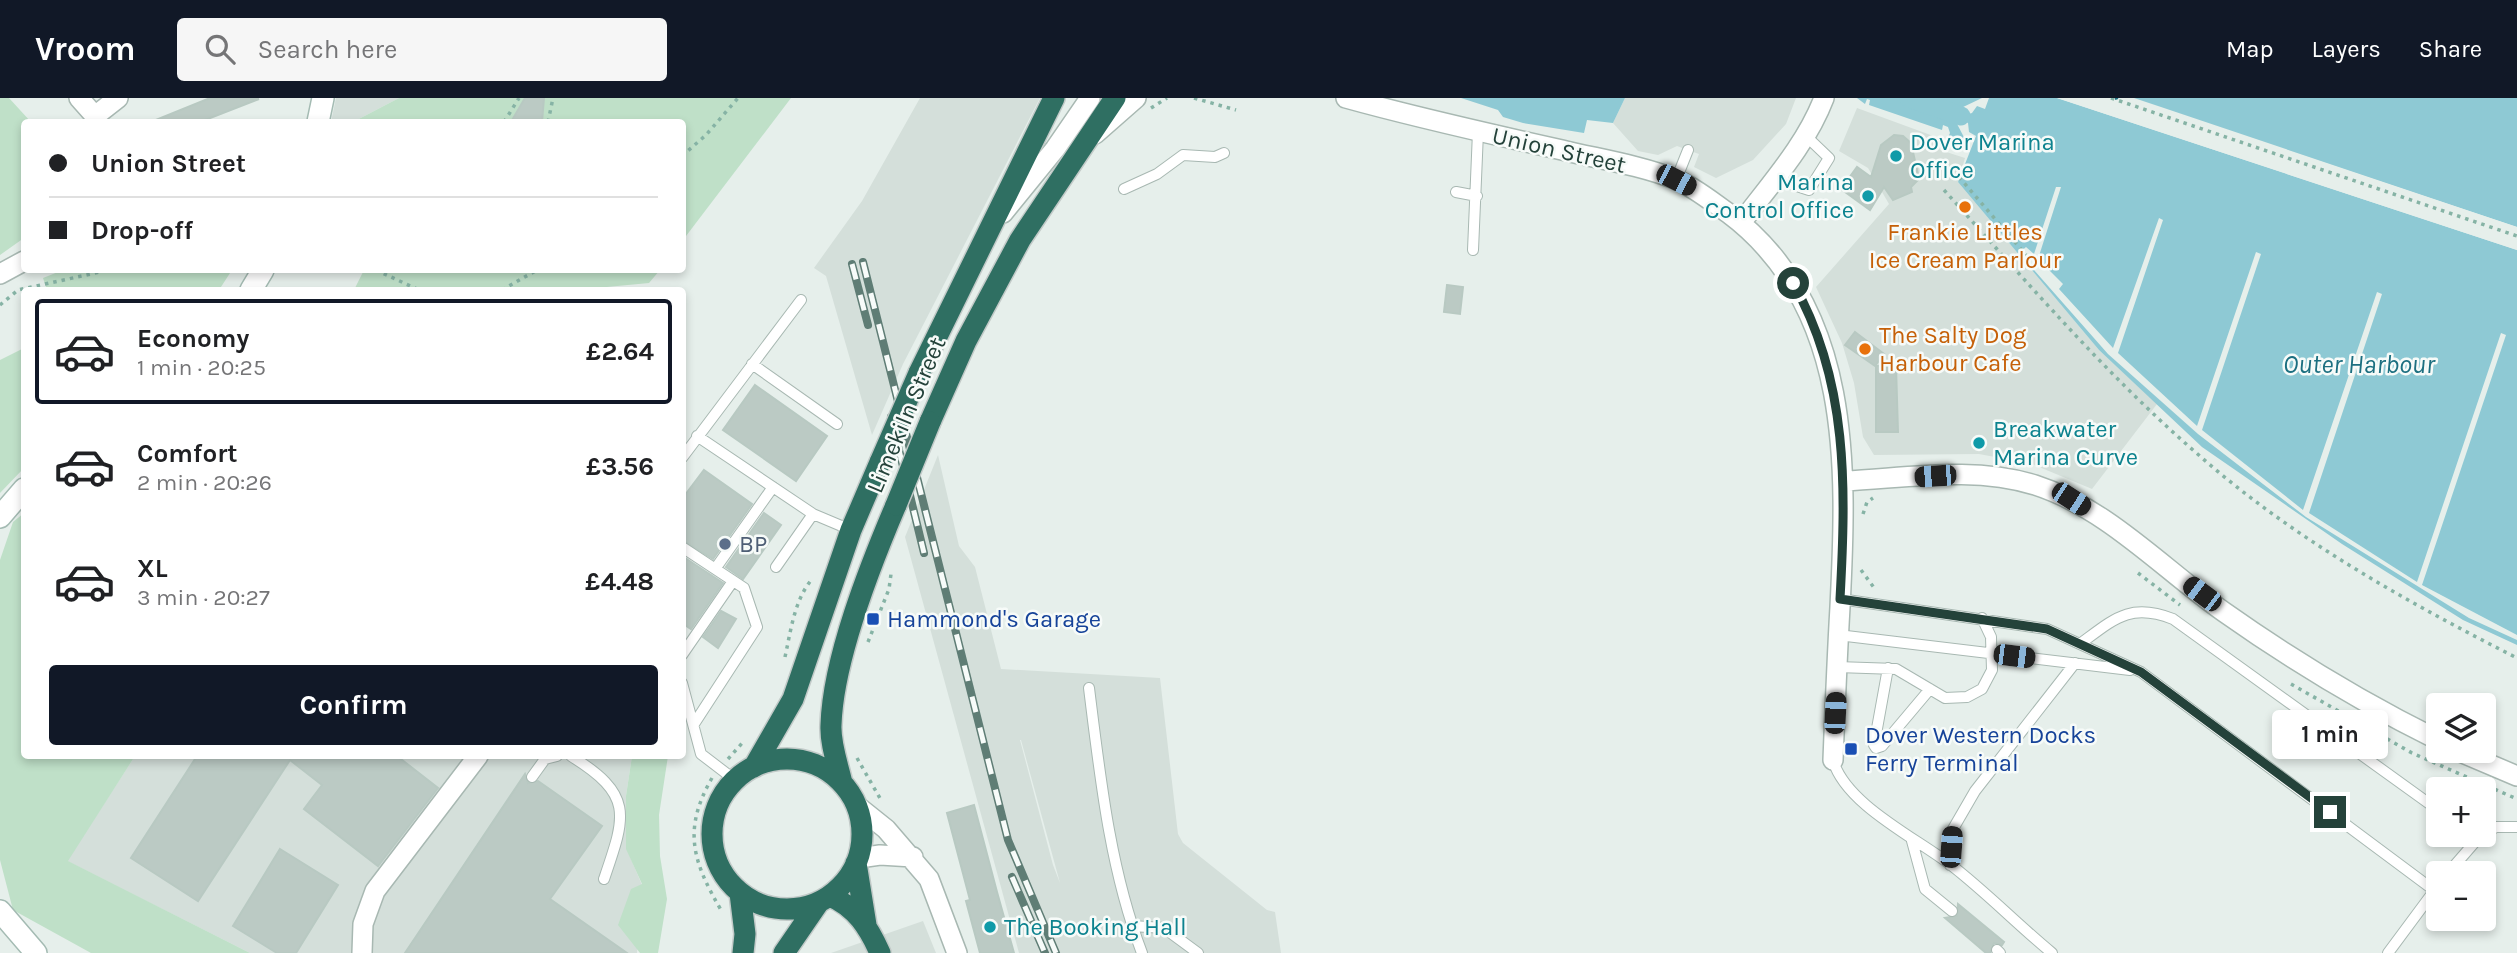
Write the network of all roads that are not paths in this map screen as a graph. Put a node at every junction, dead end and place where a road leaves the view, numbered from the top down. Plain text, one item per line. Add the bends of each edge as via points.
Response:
1 (79, 98) edge
2 (118, 98) edge
3 (323, 98) edge
4 (1054, 98) edge
5 (1090, 98) edge
6 (1115, 98) edge
7 (1136, 98) edge
8 (1346, 98) edge
9 (1824, 98) edge
10 (96, 119) edge
11 (318, 119) edge
12 (1811, 128) junction
13 (1478, 132) junction
14 (1085, 142) junction
15 (1688, 150) dead end
16 (1224, 153) dead end
17 (1775, 179) junction
18 (1676, 180) junction
19 (1124, 189) dead end
20 (1456, 192) dead end
21 (1477, 196) junction
22 (1741, 223) junction
23 (986, 233) junction
24 (1473, 250) dead end
25 (14, 267) edge
26 (0, 283) edge
27 (801, 300) dead end
28 (752, 364) junction
29 (837, 424) dead end
30 (697, 436) junction
31 (686, 452) edge
32 (1845, 481) junction
33 (773, 487) junction
34 (21, 492) edge
35 (813, 514) junction
36 (0, 517) edge
37 (851, 530) junction
38 (686, 550) edge
39 (776, 567) dead end
40 (715, 569) junction
41 (733, 581) junction
42 (1840, 599) junction
43 (1982, 618) junction
44 (1838, 635) junction
45 (2080, 644) junction
46 (686, 649) edge
47 (1992, 653) junction
48 (2075, 663) junction
49 (1837, 667) junction
50 (1888, 668) junction
51 (2141, 672) junction
52 (1089, 688) dead end
53 (1930, 688) junction
54 (686, 696) edge
55 (694, 723) junction
56 (2426, 734) edge
57 (476, 759) edge
58 (545, 759) edge
59 (576, 759) edge
60 (1833, 760) joint
61 (2486, 763) edge
62 (754, 767) junction
63 (2517, 776) edge
64 (532, 777) dead end
65 (735, 780) junction
66 (842, 783) junction
67 (2426, 801) edge
68 (856, 805) junction
69 (2496, 827) edge
70 (2517, 827) edge
71 (1912, 841) junction
72 (2469, 847) edge
73 (913, 857) junction
74 (858, 860) junction
75 (2457, 861) edge
76 (1950, 864) junction
77 (604, 879) dead end
78 (2426, 882) edge
79 (740, 893) junction
80 (825, 899) junction
81 (2426, 902) edge
82 (0, 911) edge
83 (1952, 911) dead end
84 (1132, 926) junction
85 (868, 928) junction
86 (36, 953) edge
87 (362, 953) edge
88 (743, 953) edge
89 (784, 953) edge
90 (880, 953) edge
91 (957, 953) edge
92 (1142, 953) edge
93 (1198, 953) edge
94 (2052, 953) edge
95 (2388, 953) edge

1 - 10 street
2 - 10 street
3 - 11 street
4 - 23 highway, Limekiln Street
5 - 23 street
6 - 14 highway, Limekiln Street
7 - 14 street
8 - 13 street, Union Street
9 - 12 street
12 - 17 street
12 - 17 lane via 1829,158 1809,190
13 - 18 street, Union Street
13 - 21 lane
14 - 66 highway, Limekiln Street, bridge via 996,283 896,505 867,582 833,700 831,728
15 - 18 lane
16 - 19 lane via 1215,158 1183,155
17 - 22 street
18 - 22 street, Union Street via 1702,193
20 - 21 lane
21 - 24 lane
22 - 32 street, Union Street via 1782,267 1810,317 1835,394
23 - 37 highway, Limekiln Street, bridge
25 - 26 street
27 - 28 lane
28 - 29 lane
28 - 30 lane
30 - 31 lane
30 - 33 lane
32 - 42 street, Union Street
32 - 56 street via 1995,476 2071,499 2223,611 2376,710
33 - 35 lane
33 - 40 lane
34 - 36 street
35 - 37 lane
35 - 39 lane
37 - 62 highway, Limekiln Street via 793,699
38 - 40 lane
40 - 41 lane
41 - 46 lane
41 - 55 lane via 744,588 757,627
42 - 43 lane
42 - 44 street, Union Street
43 - 45 lane via 2047,629
43 - 47 lane
44 - 47 lane
44 - 49 street, Union Street
45 - 51 lane
45 - 67 lane via 2118,615 2151,610 2173,619
47 - 48 lane
47 - 53 lane via 1988,681 1977,693 1945,698
48 - 51 lane
48 - 76 lane via 1975,791 1953,829
49 - 50 lane
49 - 60 street, Union Street
50 - 53 lane
50 - 53 lane via 1876,748
51 - 78 lane
52 - 84 lane via 1102,795
54 - 55 lane
55 - 65 lane via 701,754
57 - 87 street via 375,891 363,924
58 - 64 lane
59 - 77 lane via 601,775 619,801 621,829
60 - 71 lane via 1846,786
61 - 63 street
62 - 65 highway
62 - 66 highway via 780,760 807,762
65 - 79 highway via 717,807 712,838 720,869
66 - 68 highway
68 - 73 street
68 - 74 highway via 862,840
69 - 70 lane
71 - 76 lane
71 - 83 lane via 1925,889
72 - 75 lane
73 - 74 street via 880,855
73 - 91 street via 929,879
74 - 80 highway via 851,874
74 - 85 highway
76 - 94 lane
79 - 80 highway via 770,908 787,910
79 - 88 highway
80 - 85 highway via 843,901
80 - 89 highway
81 - 95 lane
82 - 86 street
84 - 92 lane
84 - 93 lane via 1164,928
85 - 90 highway

